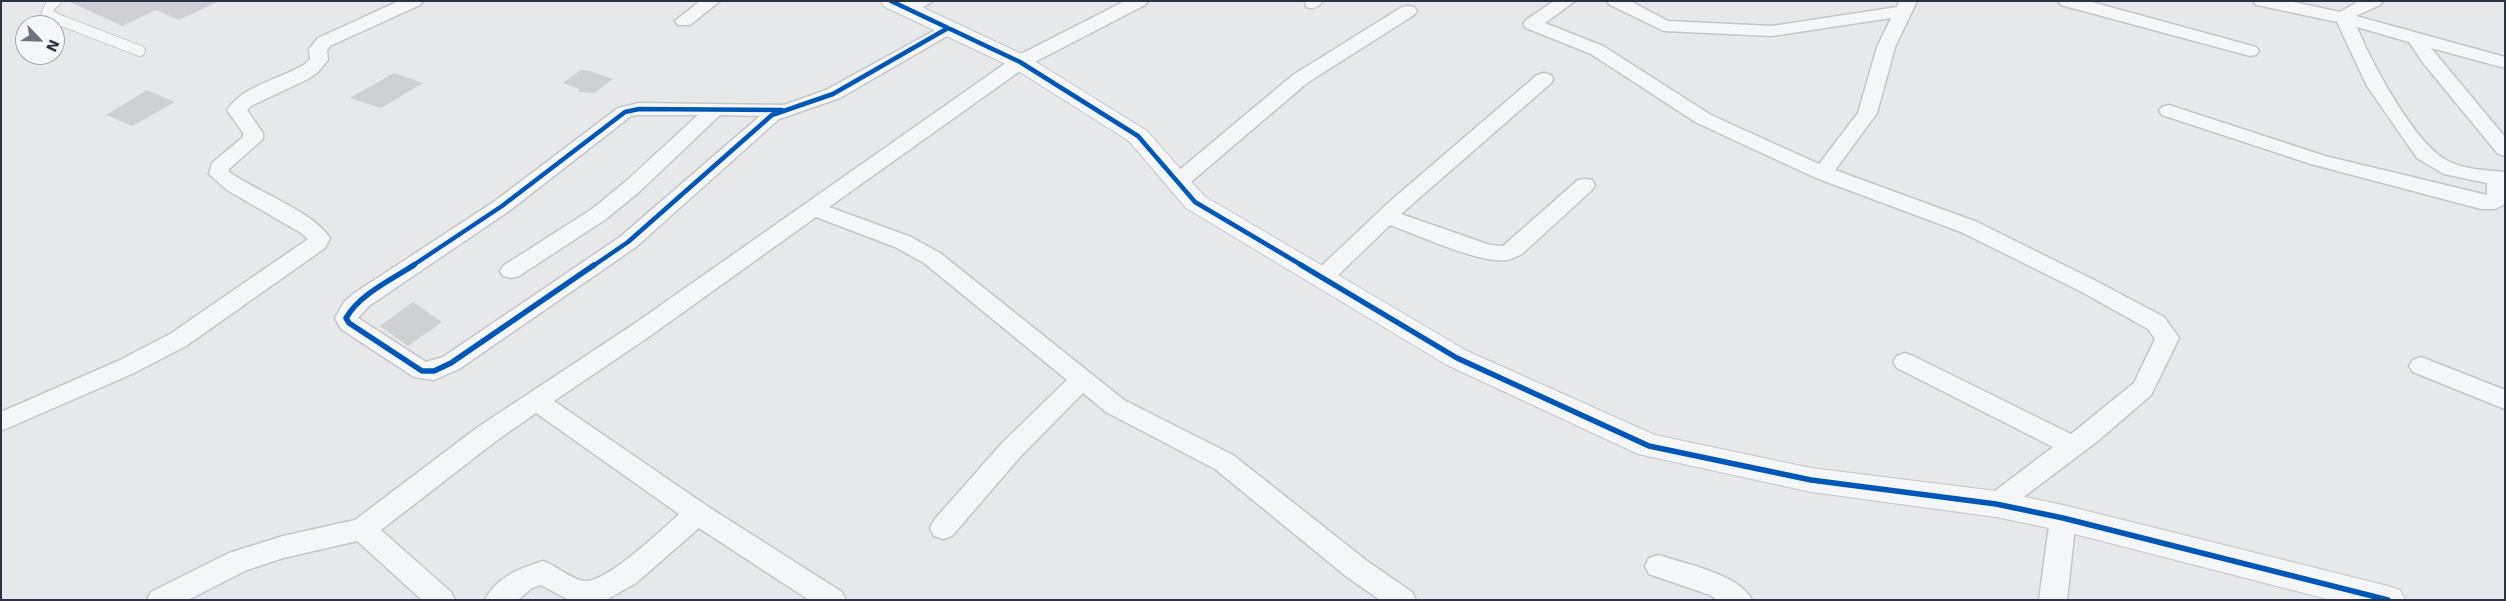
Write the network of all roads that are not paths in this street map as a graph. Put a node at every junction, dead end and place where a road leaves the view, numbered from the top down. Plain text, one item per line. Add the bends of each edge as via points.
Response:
1 (56, 1) edge
2 (414, 1) edge
3 (711, 1) edge
4 (1138, 1) edge
5 (1566, 1) edge
6 (1616, 1) edge
7 (2067, 1) edge
8 (2262, 1) edge
9 (2374, 1) edge
10 (2282, 3) edge
11 (908, 4) edge
12 (1906, 6) edge
13 (1408, 11) dead end
14 (2345, 18) junction
15 (684, 21) dead end
16 (948, 28) junction
17 (2416, 38) junction
18 (140, 51) dead end
19 (2250, 52) dead end
20 (1020, 62) junction
21 (2505, 63) edge
22 (1544, 79) dead end
23 (716, 109) junction
24 (782, 110) junction
25 (2170, 111) dead end
26 (2505, 150) edge
27 (1823, 173) junction
28 (2501, 178) edge
29 (1178, 182) junction
30 (1585, 185) dead end
31 (2502, 200) edge
32 (814, 210) junction
33 (1387, 216) junction
34 (512, 271) dead end
35 (1322, 278) junction
36 (1905, 362) dead end
37 (2421, 366) dead end
38 (1082, 379) junction
39 (2505, 400) edge
40 (538, 402) junction
41 (1, 422) edge
42 (2073, 446) junction
43 (1996, 504) junction
44 (698, 513) junction
45 (2063, 518) junction
46 (943, 528) dead end
47 (362, 529) junction
48 (1659, 566) dead end
49 (160, 600) edge
50 (441, 600) edge
51 (499, 600) edge
52 (832, 600) edge
53 (1402, 600) edge
54 (1738, 600) edge
55 (2053, 600) edge
56 (2388, 600) edge

1 - 18 lane via 48,13 58,19
2 - 41 street via 324,42 318,49 319,60 310,69 248,99 237,110 253,133 253,139 219,168 218,174 316,232 317,244 178,340 126,367
3 - 15 street
4 - 20 street
5 - 27 street via 1532,24 1597,50 1704,119
6 - 12 street via 1664,26 1772,31
7 - 19 street
8 - 10 street
9 - 14 street via 2348,13
10 - 14 street
11 - 16 street
12 - 27 street via 1886,47 1867,113
13 - 29 street via 1300,79
14 - 17 street
14 - 28 street via 2376,86 2424,154 2434,163 2452,170
16 - 20 street
16 - 24 street via 833,94
17 - 21 street
17 - 26 street via 2430,60
20 - 29 street via 1138,136
20 - 32 street via 898,146
22 - 33 street
23 - 24 street
23 - 24 street via 639,109 625,112 502,206 361,300 346,318 422,371 434,371 451,363 628,242 753,129
23 - 34 street via 605,209
25 - 31 street via 2355,171 2481,202
27 - 42 street via 1969,227 2156,323 2167,338 2143,389
28 - 31 street
29 - 35 street via 1195,202
30 - 33 street via 1506,253 1488,252
32 - 38 street via 902,242 932,258
32 - 40 street via 762,243
33 - 35 street
35 - 43 street via 1457,358 1649,446 1811,480
36 - 42 street
37 - 39 street
38 - 46 street via 1011,450
38 - 53 street via 1115,406 1224,462 1357,569
40 - 44 street
40 - 47 street via 486,434
42 - 43 street
43 - 45 street
44 - 51 street via 604,590 584,594 543,572 522,580
44 - 52 street
45 - 55 street
45 - 56 street
47 - 49 street via 283,546 239,561
47 - 50 street
48 - 54 street via 1720,587

